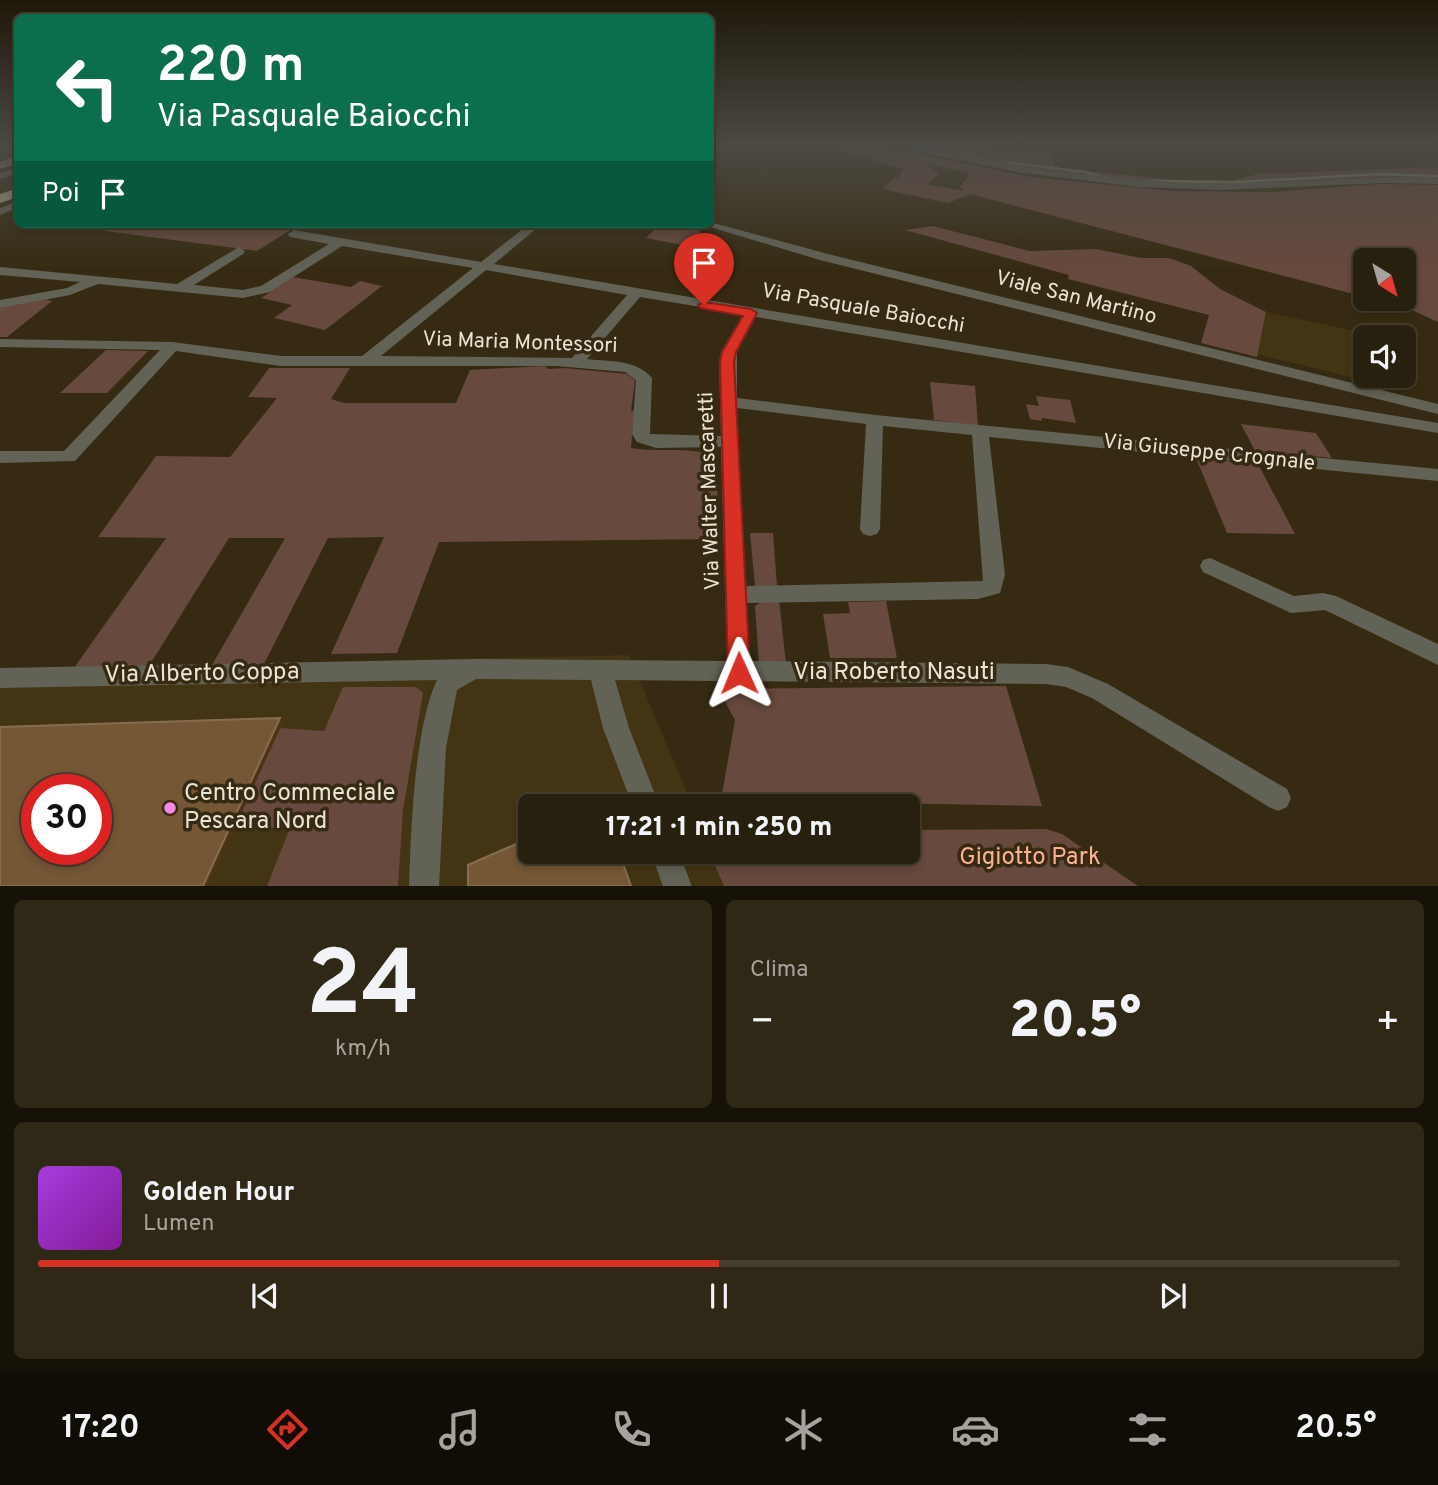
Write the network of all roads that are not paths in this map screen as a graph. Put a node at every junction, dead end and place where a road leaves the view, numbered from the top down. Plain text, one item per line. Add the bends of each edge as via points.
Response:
1 (714, 226) edge
2 (301, 228) edge
3 (531, 228) edge
4 (338, 243) junction
5 (239, 251) dead end
6 (482, 267) junction
7 (0, 271) edge
8 (98, 280) junction
9 (180, 288) junction
10 (635, 294) junction
11 (0, 304) edge
12 (751, 313) junction
13 (0, 343) edge
14 (172, 346) junction
15 (366, 361) junction
16 (576, 363) junction
17 (1405, 401) junction
18 (729, 402) junction
19 (1438, 410) edge
20 (875, 420) junction
21 (1431, 427) edge
22 (980, 429) junction
23 (732, 442) junction
24 (0, 457) edge
25 (1438, 475) edge
26 (870, 529) dead end
27 (1210, 566) dead end
28 (737, 595) junction
29 (1438, 655) edge
30 (477, 669) junction
31 (404, 670) junction
32 (600, 670) junction
33 (739, 673) junction
34 (0, 678) edge
35 (438, 715) junction
36 (642, 794) edge
37 (1278, 798) dead end
38 (669, 864) edge
39 (424, 886) edge
40 (678, 886) edge

1 - 17 street, Viale San Martino
2 - 4 street, Via Pasquale Baiocchi via 294,234
3 - 6 street
4 - 6 street, Via Pasquale Baiocchi
4 - 9 street via 257,292
5 - 9 street
6 - 10 street, Via Pasquale Baiocchi
6 - 15 street
7 - 8 street
8 - 9 street
8 - 11 street via 70,291
10 - 12 street, Via Pasquale Baiocchi
10 - 16 street
12 - 18 street, Via Walter Mascaretti via 728,357
12 - 21 street, Via Pasquale Baiocchi
13 - 14 street, Via Maria Montessori
14 - 15 street, Via Maria Montessori via 281,361
14 - 24 street via 69,457
15 - 16 street, Via Maria Montessori
16 - 23 street, Via Maria Montessori via 629,368 645,378 643,438
17 - 19 street, Viale San Martino
17 - 21 street, Via Pasquale Baiocchi
18 - 20 street, Via Giuseppe Crognale
18 - 23 street, Via Walter Mascaretti
20 - 22 street, Via Giuseppe Crognale
20 - 26 street
22 - 25 street, Via Giuseppe Crognale
22 - 28 street via 995,575 992,587 978,591
23 - 28 street, Via Walter Mascaretti
27 - 29 street via 1291,604 1304,607 1314,601 1328,602
28 - 33 street, Via Walter Mascaretti
30 - 31 street, Via Alberto Coppa
30 - 32 street, Via Roberto Nasuti
30 - 35 street via 457,675 446,685
31 - 34 street, Via Alberto Coppa
31 - 35 street via 425,679 435,690
32 - 33 street, Via Roberto Nasuti
32 - 36 street via 615,728
33 - 37 street, Via Roberto Nasuti via 1068,677 1100,691
35 - 39 street
38 - 40 street

